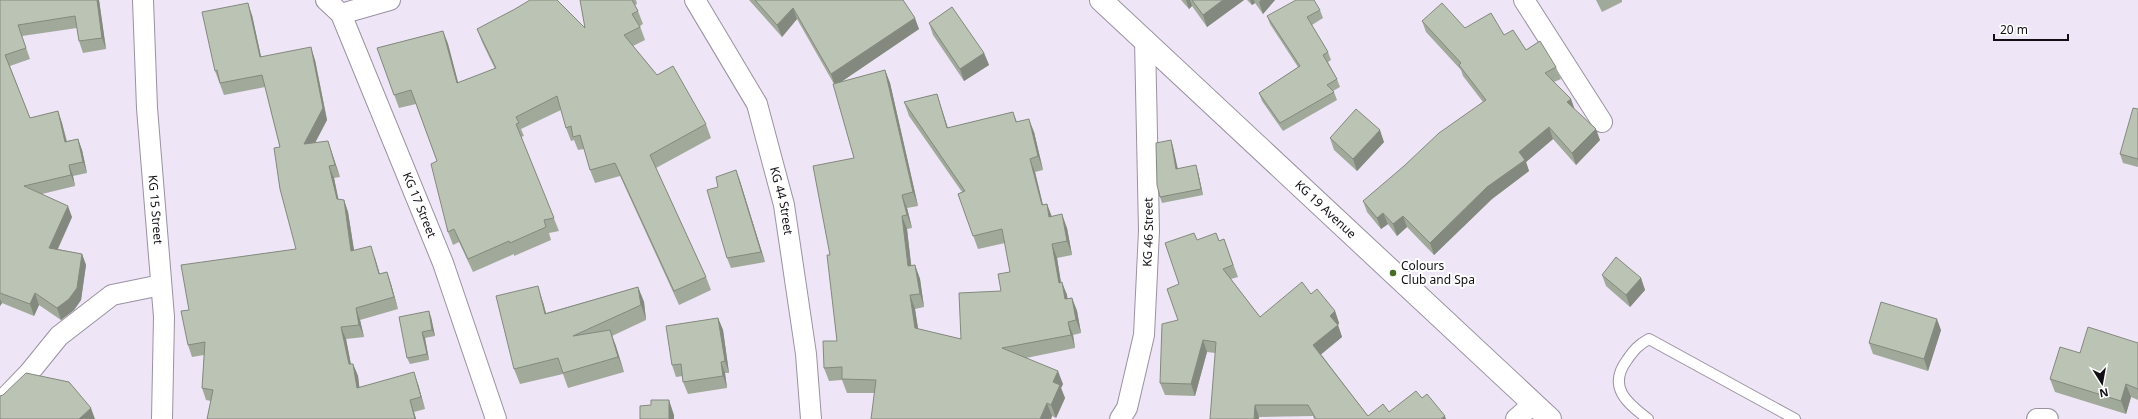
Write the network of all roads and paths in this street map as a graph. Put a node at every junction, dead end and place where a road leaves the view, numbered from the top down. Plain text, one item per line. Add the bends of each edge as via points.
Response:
1 (143, 0) edge
2 (326, 0) edge
3 (390, 0) edge
4 (695, 0) edge
5 (1102, 0) edge
6 (1524, 0) edge
7 (341, 14) junction
8 (1144, 40) junction
9 (1602, 122) dead end
10 (161, 285) junction
11 (0, 403) edge
12 (1533, 404) junction
13 (162, 419) edge
14 (496, 419) edge
15 (812, 419) edge
16 (1120, 419) edge
17 (1516, 419) edge
18 (1550, 419) edge
19 (1648, 419) edge
20 (1795, 419) edge
21 (2037, 419) edge
22 (2048, 419) edge

1 - 10 street, KG 15 Street via 147,108
2 - 7 street, KG 17 Street
3 - 7 street
4 - 15 street, KG 44 Street via 757,104 784,205 806,354
5 - 8 main road, KG 19 Avenue
6 - 9 street
7 - 14 street, KG 17 Street via 443,263
8 - 12 main road, KG 19 Avenue
8 - 16 street, KG 46 Street via 1148,232 1144,335 1127,408
10 - 11 street via 112,295 59,336
10 - 13 street, KG 15 Street via 164,317
12 - 17 street
12 - 18 main road, KG 19 Avenue
19 - 20 lane via 1629,405 1619,390 1620,370 1637,345 1649,340
21 - 22 street

